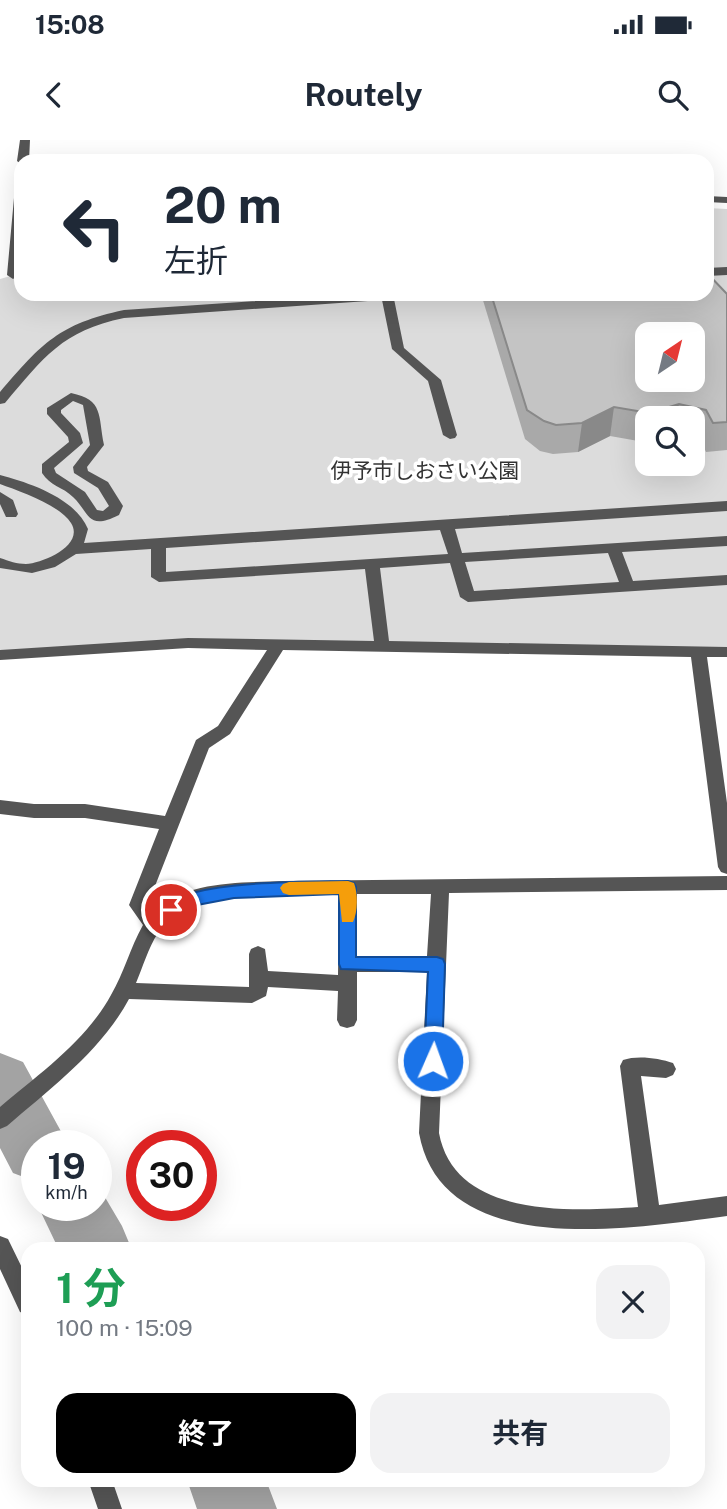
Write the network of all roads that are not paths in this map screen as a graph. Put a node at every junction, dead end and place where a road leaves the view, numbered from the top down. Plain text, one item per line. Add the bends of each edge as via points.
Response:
1 (14, 249) edge
2 (11, 275) edge
3 (301, 301) edge
4 (388, 301) edge
5 (0, 400) edge
6 (450, 435) dead end
7 (0, 479) edge
8 (0, 496) edge
9 (727, 506) edge
10 (114, 512) joint
11 (11, 514) dead end
12 (446, 524) junction
13 (727, 541) edge
14 (158, 542) junction
15 (613, 548) junction
16 (72, 549) junction
17 (456, 558) junction
18 (0, 563) edge
19 (372, 563) junction
20 (727, 580) edge
21 (628, 587) junction
22 (279, 643) junction
23 (382, 646) junction
24 (698, 651) junction
25 (727, 652) edge
26 (0, 655) edge
27 (720, 767) edge
28 (0, 807) edge
29 (171, 824) junction
30 (727, 867) edge
31 (727, 883) edge
32 (440, 886) junction
33 (348, 887) junction
34 (153, 925) junction
35 (258, 954) dead end
36 (437, 964) junction
37 (347, 974) junction
38 (260, 979) junction
39 (123, 991) junction
40 (347, 1020) dead end
41 (666, 1069) dead end
42 (0, 1120) edge
43 (727, 1206) edge
44 (650, 1216) junction
45 (0, 1246) edge
46 (21, 1290) edge
47 (102, 1487) edge
48 (110, 1509) edge

1 - 2 street
3 - 5 street via 93,319 52,341
4 - 6 street via 398,349 434,380
7 - 16 street via 79,522 80,536
8 - 11 street
9 - 12 street
10 - 10 street via 116,506 108,490 81,473 80,467 97,445 89,404 71,397 61,401 54,414 76,443 47,467 47,473 80,495 96,516
12 - 14 street
12 - 17 street
13 - 15 street
14 - 16 street
14 - 19 street via 159,577
15 - 17 street
15 - 21 street
16 - 18 street via 52,563 31,568
17 - 19 street
17 - 21 street via 468,597
19 - 23 street
20 - 21 street
22 - 23 street
22 - 26 street via 188,643
22 - 29 street via 224,730 202,744
23 - 24 street
24 - 25 street
24 - 27 street
27 - 30 street
28 - 29 street via 86,811
29 - 34 street via 138,905
31 - 32 street
32 - 33 street
32 - 36 street
33 - 34 street via 208,894 188,900
33 - 37 street
34 - 39 street
35 - 38 street
36 - 37 street
36 - 44 street via 429,1133 433,1155 449,1177 474,1198 500,1210 599,1219
37 - 38 street
37 - 40 street
38 - 39 street via 259,989 252,995 237,997
39 - 42 street via 79,1050
41 - 44 street via 630,1066
43 - 44 street
45 - 46 street
47 - 48 street

